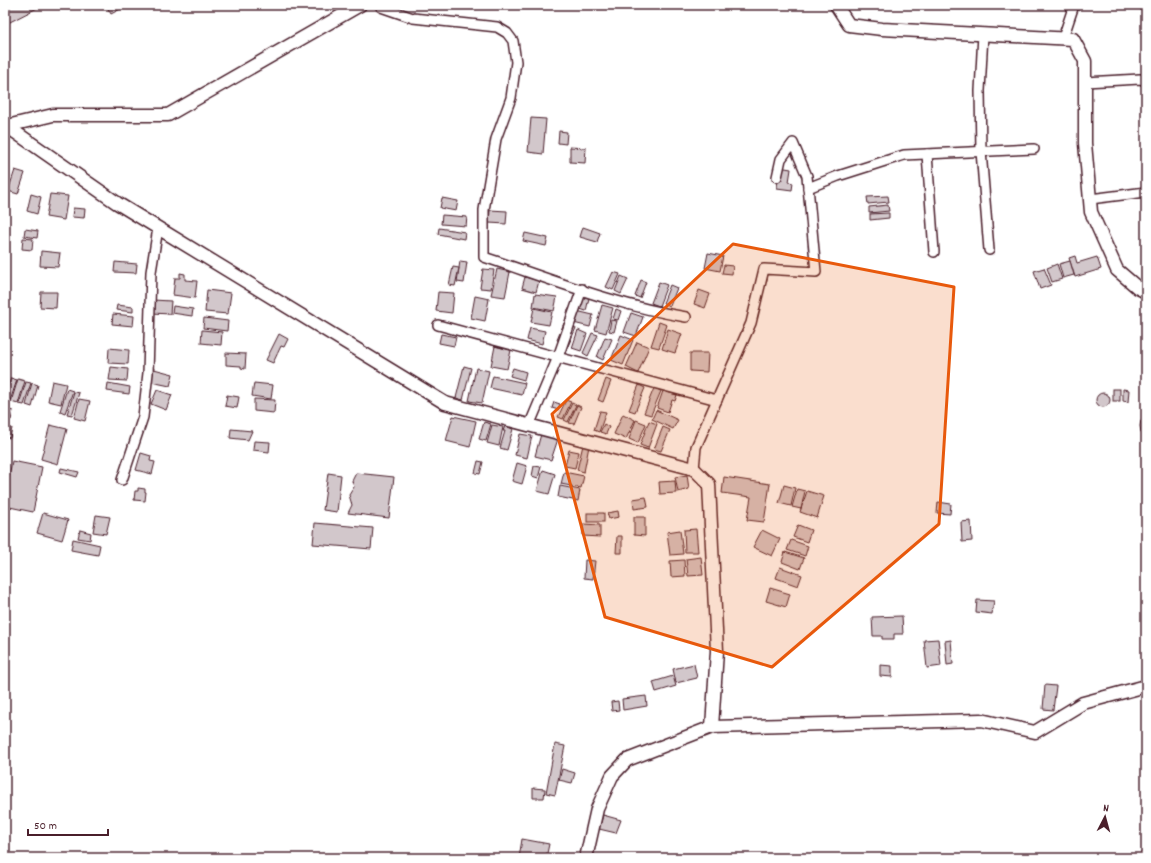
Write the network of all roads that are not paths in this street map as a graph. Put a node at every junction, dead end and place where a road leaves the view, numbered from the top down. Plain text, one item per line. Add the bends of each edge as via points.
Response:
1 (360, 5) edge
2 (380, 5) edge
3 (836, 5) edge
4 (1074, 5) edge
5 (983, 34) junction
6 (1063, 38) junction
7 (1146, 81) edge
8 (1085, 82) junction
9 (6, 127) edge
10 (1034, 149) dead end
11 (982, 152) junction
12 (927, 154) junction
13 (777, 177) dead end
14 (808, 188) junction
15 (1146, 192) edge
16 (1090, 199) junction
17 (158, 228) junction
18 (989, 250) dead end
19 (934, 252) dead end
20 (582, 289) junction
21 (1146, 292) edge
22 (686, 317) dead end
23 (438, 325) dead end
24 (558, 357) junction
25 (717, 400) junction
26 (529, 426) junction
27 (694, 469) junction
28 (122, 480) dead end
29 (1146, 686) edge
30 (712, 727) junction
31 (586, 858) edge

1 - 9 street via 168,115 54,115
2 - 20 street via 413,18 497,27 508,33 513,41 516,62 511,98 496,139 484,210 484,257
3 - 5 street via 849,25
4 - 6 street
5 - 6 street
5 - 11 street via 980,91
6 - 8 street via 1073,39 1085,61
7 - 8 street via 1140,79
8 - 16 street via 1085,143
9 - 17 street
10 - 11 street
11 - 12 street
11 - 18 street
12 - 14 street via 904,155
12 - 19 street
13 - 14 street via 781,159 793,143 807,176
14 - 25 street via 816,272 764,269 751,323
15 - 16 street
16 - 21 street via 1091,212 1118,270
17 - 26 street via 445,403
17 - 28 street via 151,272 148,373 143,417
20 - 22 street via 658,312
20 - 24 street
23 - 24 street
24 - 25 street
24 - 26 street
25 - 27 street via 696,447
26 - 27 street
27 - 30 street via 709,484 717,651
29 - 30 street via 1083,703 1035,732 981,720
30 - 31 street via 627,760 612,776 597,809

